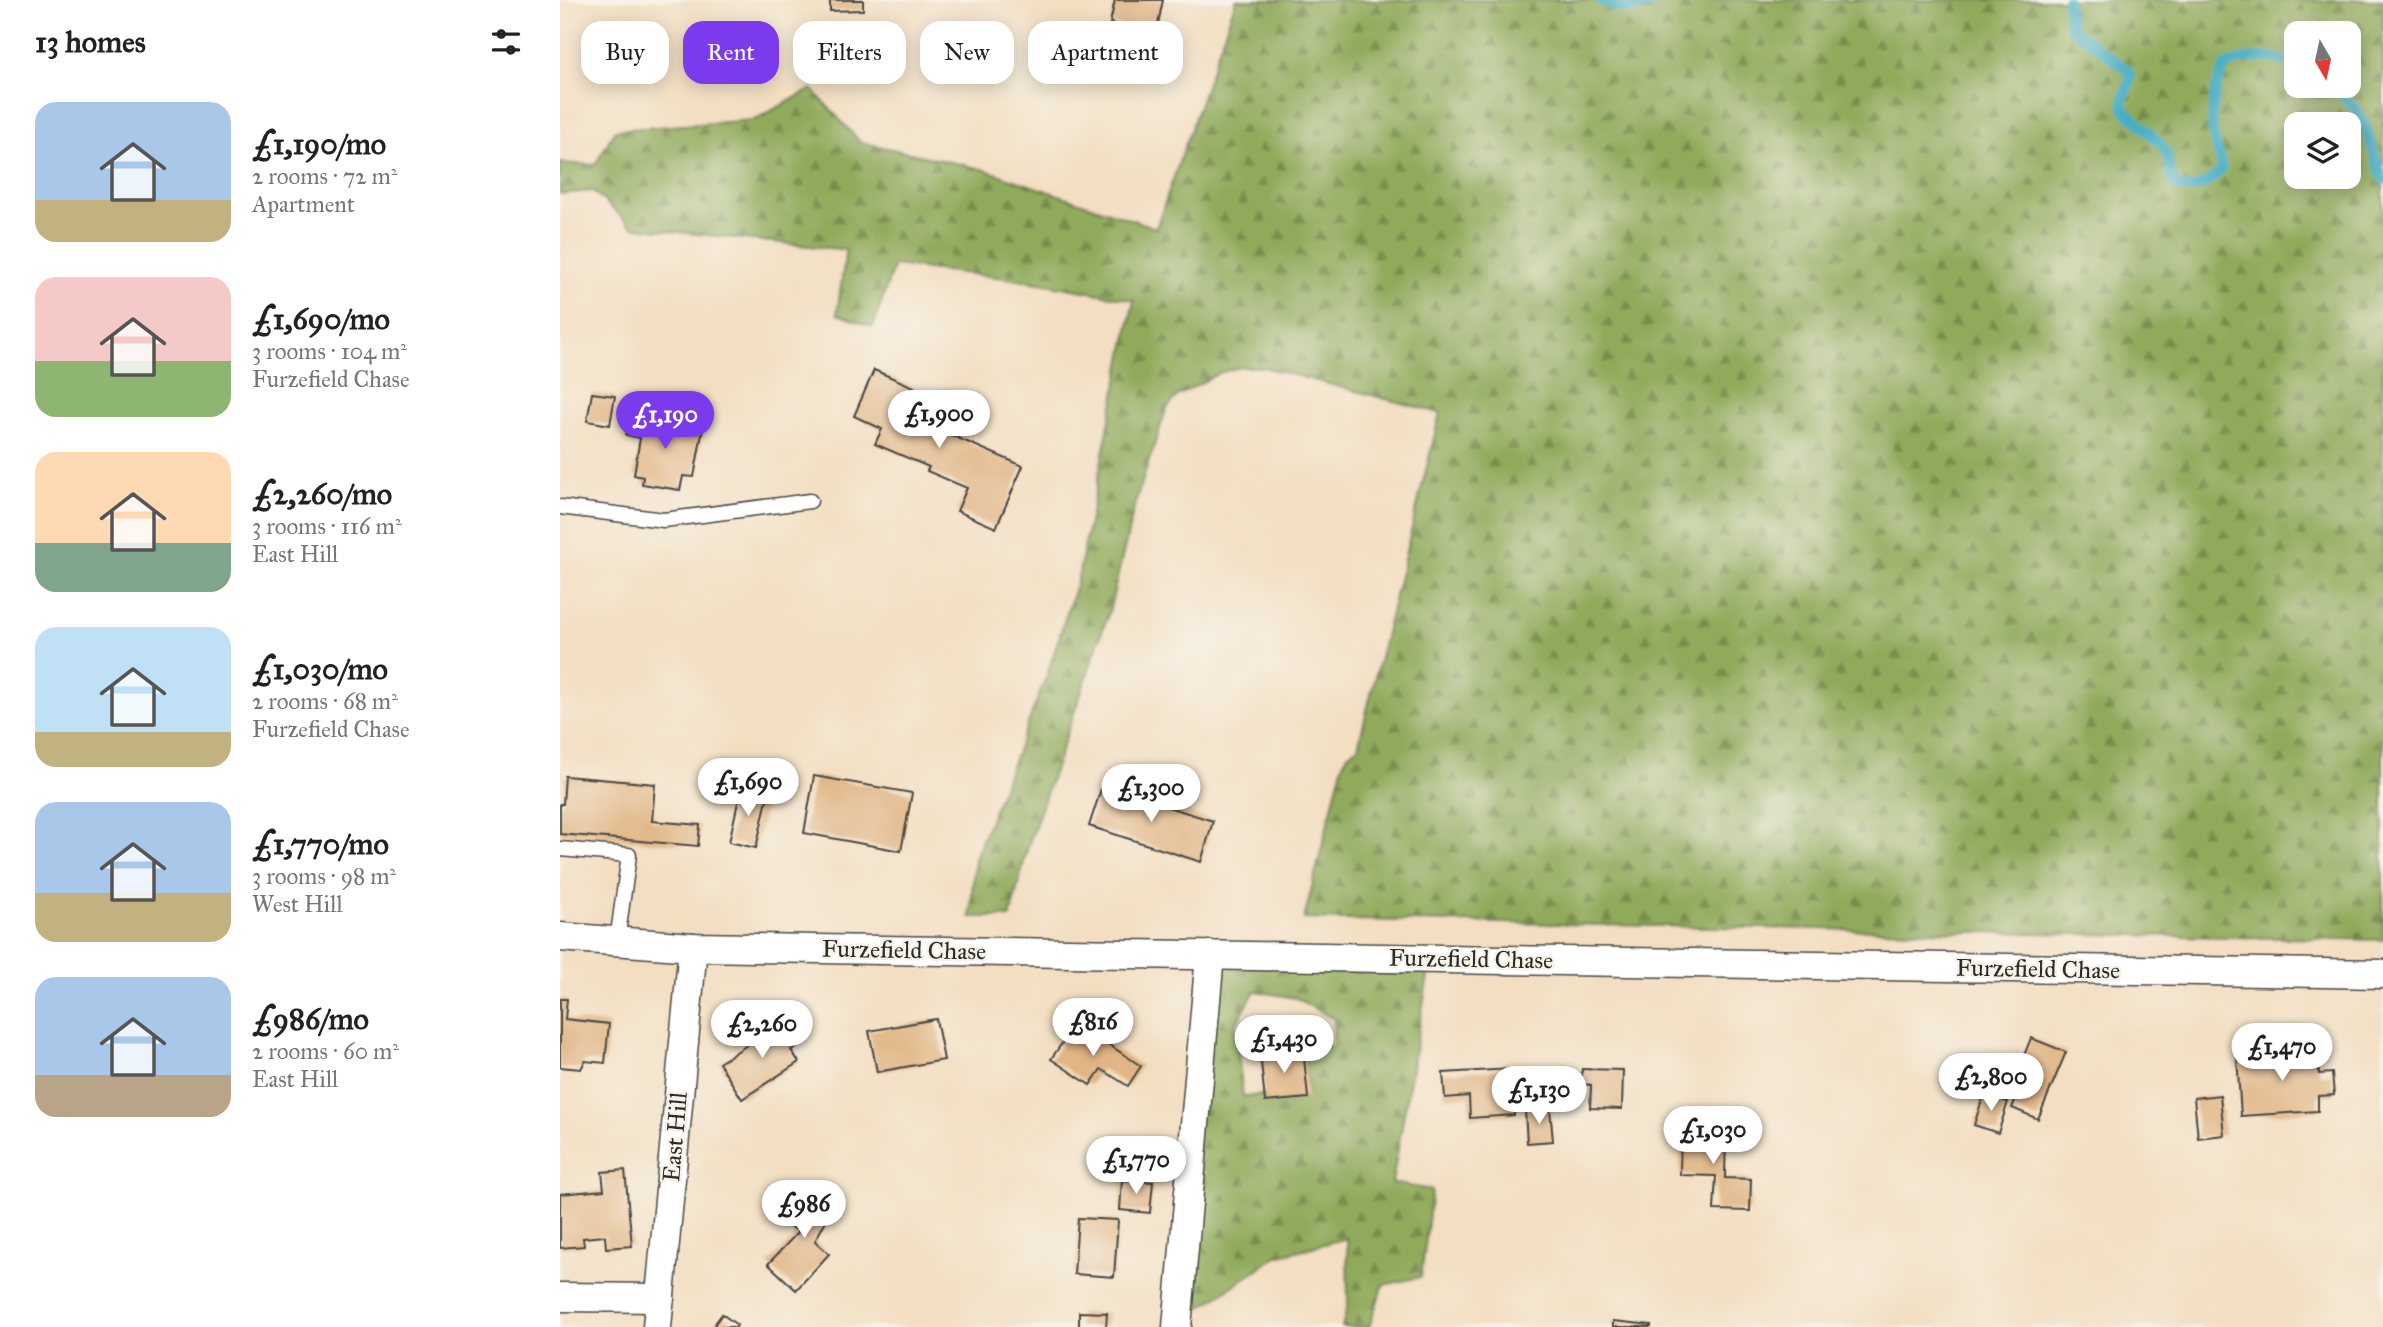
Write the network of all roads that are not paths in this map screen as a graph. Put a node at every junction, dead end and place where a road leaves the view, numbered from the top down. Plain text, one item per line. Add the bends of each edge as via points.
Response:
1 (810, 500) dead end
2 (560, 507) edge
3 (560, 849) edge
4 (560, 937) edge
5 (617, 941) junction
6 (692, 947) junction
7 (1210, 955) junction
8 (2383, 974) edge
9 (560, 1297) edge
10 (660, 1298) junction
11 (657, 1327) edge
12 (1177, 1327) edge

1 - 2 lane via 664,520
3 - 5 lane via 629,855
4 - 5 street, Furzefield Chase
5 - 6 street, Furzefield Chase
6 - 7 street, Furzefield Chase
6 - 10 street, East Hill
7 - 8 street, Furzefield Chase
7 - 12 street
9 - 10 street
10 - 11 street, East Hill

